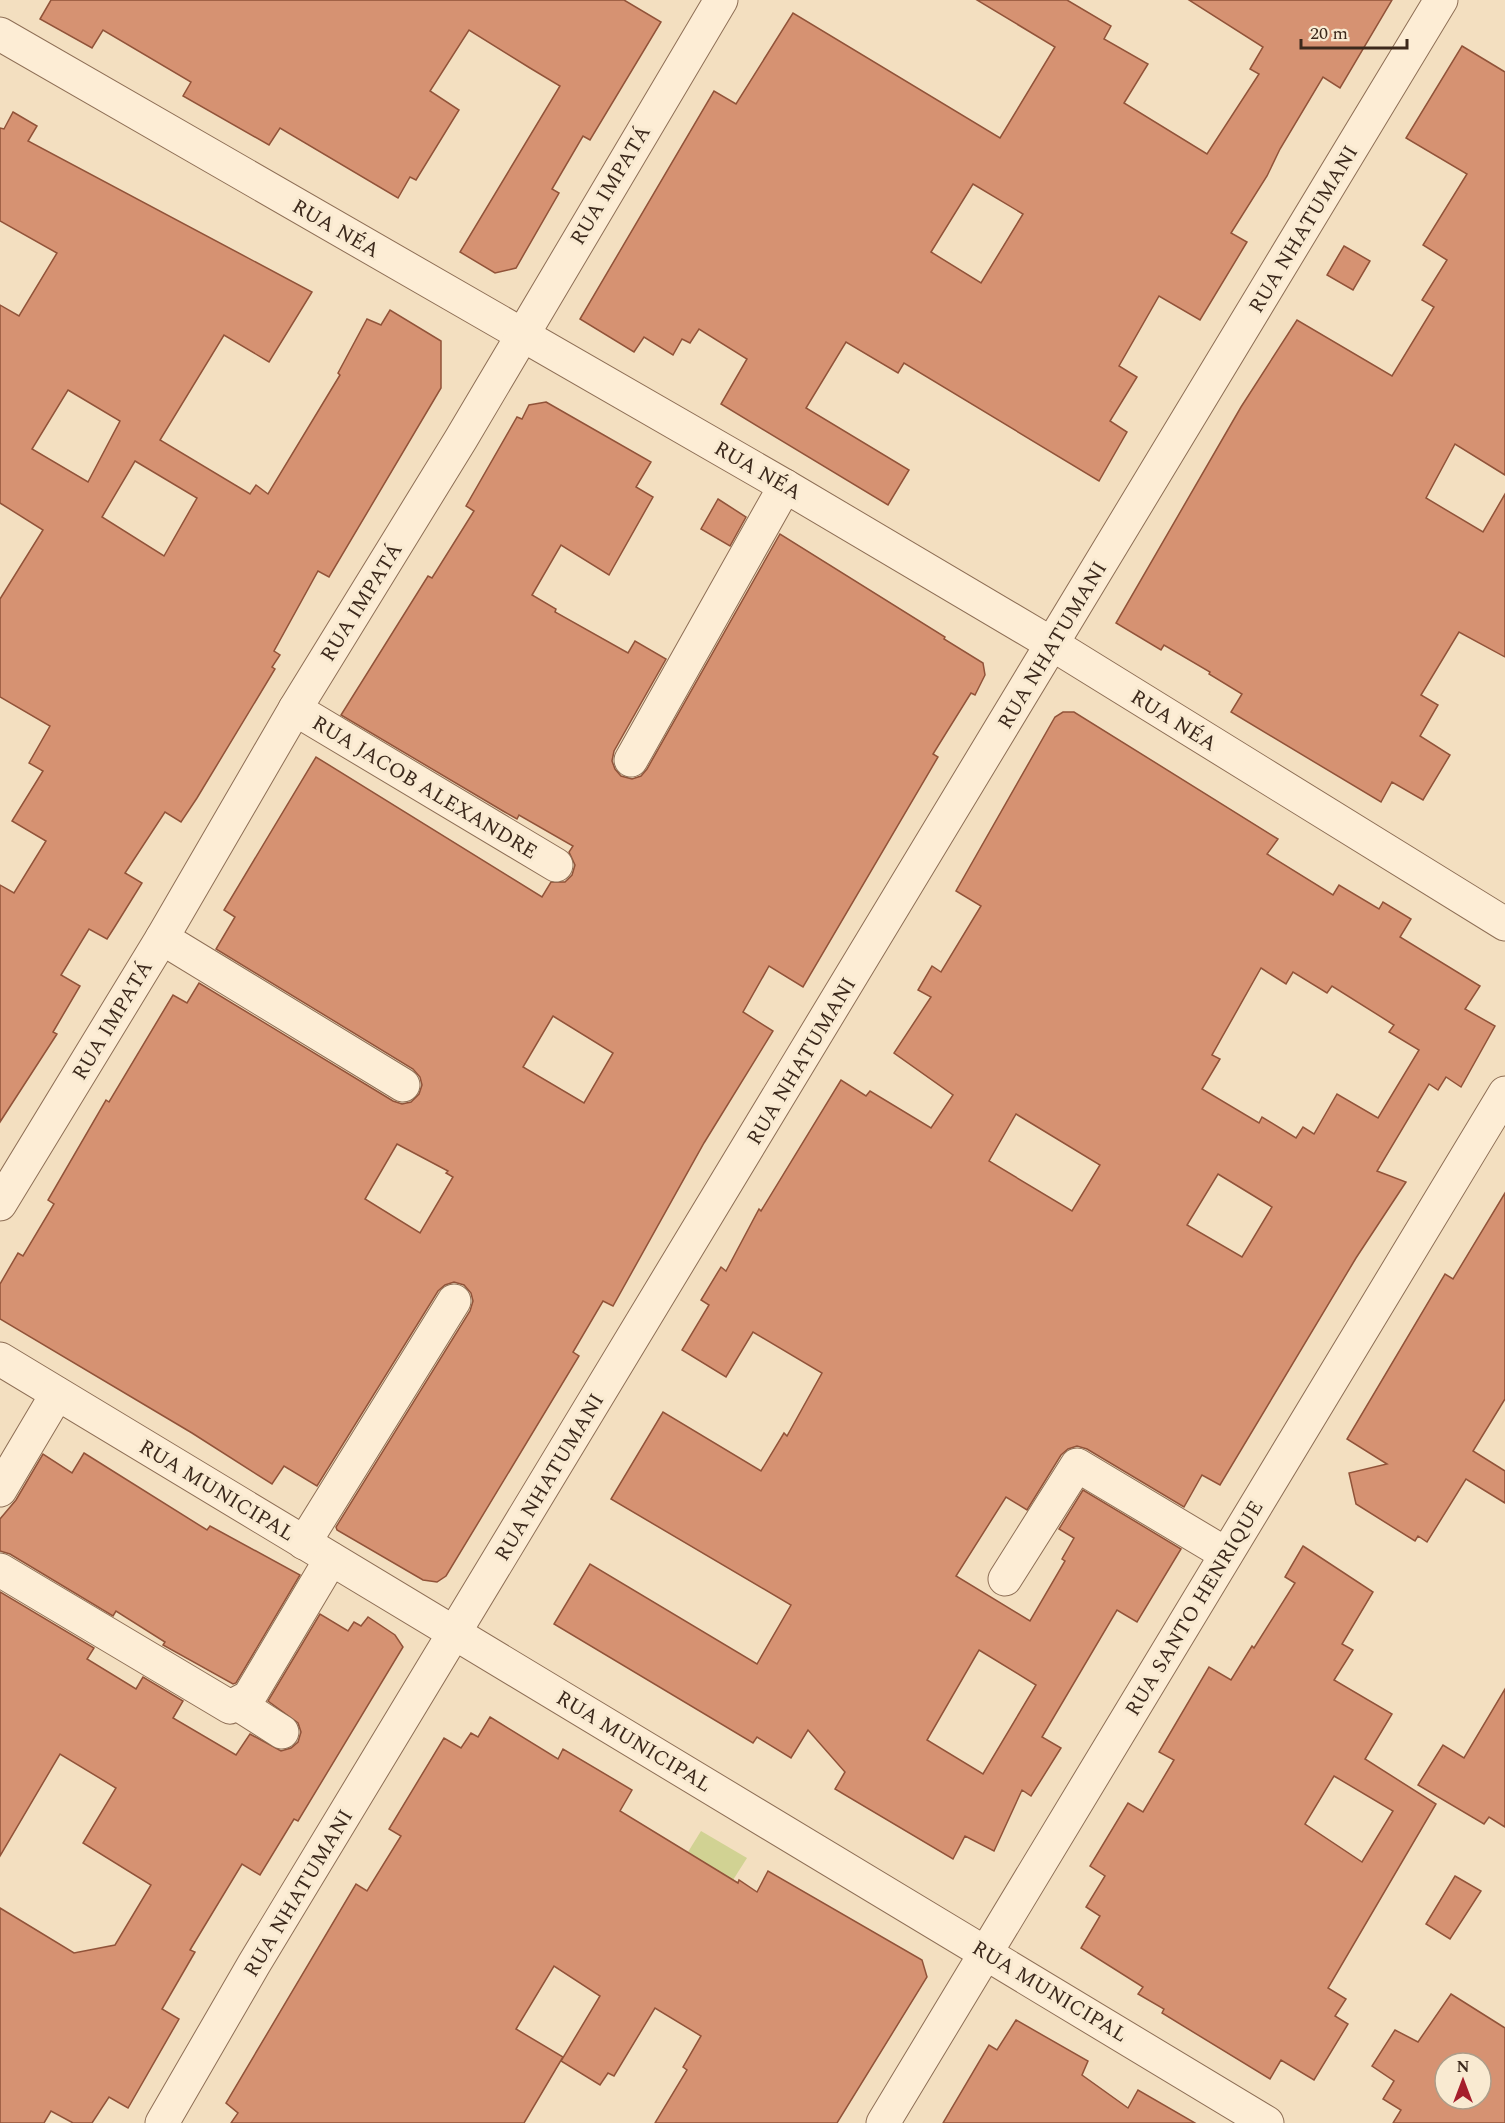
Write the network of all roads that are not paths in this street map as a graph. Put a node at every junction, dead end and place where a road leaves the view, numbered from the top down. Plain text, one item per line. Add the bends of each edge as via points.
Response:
1 (721, 0) edge
2 (1441, 0) edge
3 (0, 34) edge
4 (523, 333) junction
5 (785, 486) junction
6 (1052, 644) junction
7 (295, 709) junction
8 (631, 760) dead end
9 (556, 865) dead end
10 (1505, 924) edge
11 (162, 938) junction
12 (403, 1084) dead end
13 (1505, 1093) edge
14 (0, 1204) edge
15 (454, 1301) dead end
16 (0, 1359) edge
17 (57, 1394) junction
18 (0, 1490) edge
19 (317, 1551) junction
20 (1226, 1554) junction
21 (0, 1570) edge
22 (1005, 1579) dead end
23 (455, 1633) junction
24 (238, 1704) junction
25 (282, 1732) dead end
26 (987, 1952) junction
27 (1229, 2113) edge
28 (162, 2123) edge
29 (883, 2123) edge
30 (1267, 2123) edge

1 - 4 street, RUA IMPATÁ
2 - 6 street, RUA NHATUMANI
3 - 4 street, RUA NÉA
4 - 5 street, RUA NÉA
4 - 7 street, RUA IMPATÁ
5 - 6 street, RUA NÉA
5 - 8 street
6 - 10 street, RUA NÉA
6 - 23 street, RUA NHATUMANI
7 - 9 street, RUA JACOB ALEXANDRE
7 - 11 street, RUA IMPATÁ
11 - 12 street
11 - 14 street, RUA IMPATÁ
13 - 20 street, RUA SANTO HENRIQUE
15 - 19 street
16 - 17 street, RUA MUNICIPAL
17 - 18 street
17 - 19 street, RUA MUNICIPAL
19 - 23 street, RUA MUNICIPAL
19 - 24 street via 249,1697
20 - 22 street via 1077,1465
20 - 26 street, RUA SANTO HENRIQUE
21 - 24 street via 230,1707
23 - 26 street, RUA MUNICIPAL
23 - 28 street, RUA NHATUMANI
24 - 25 street
26 - 27 street, RUA MUNICIPAL
26 - 29 street, RUA SANTO HENRIQUE
27 - 30 street, RUA MUNICIPAL

